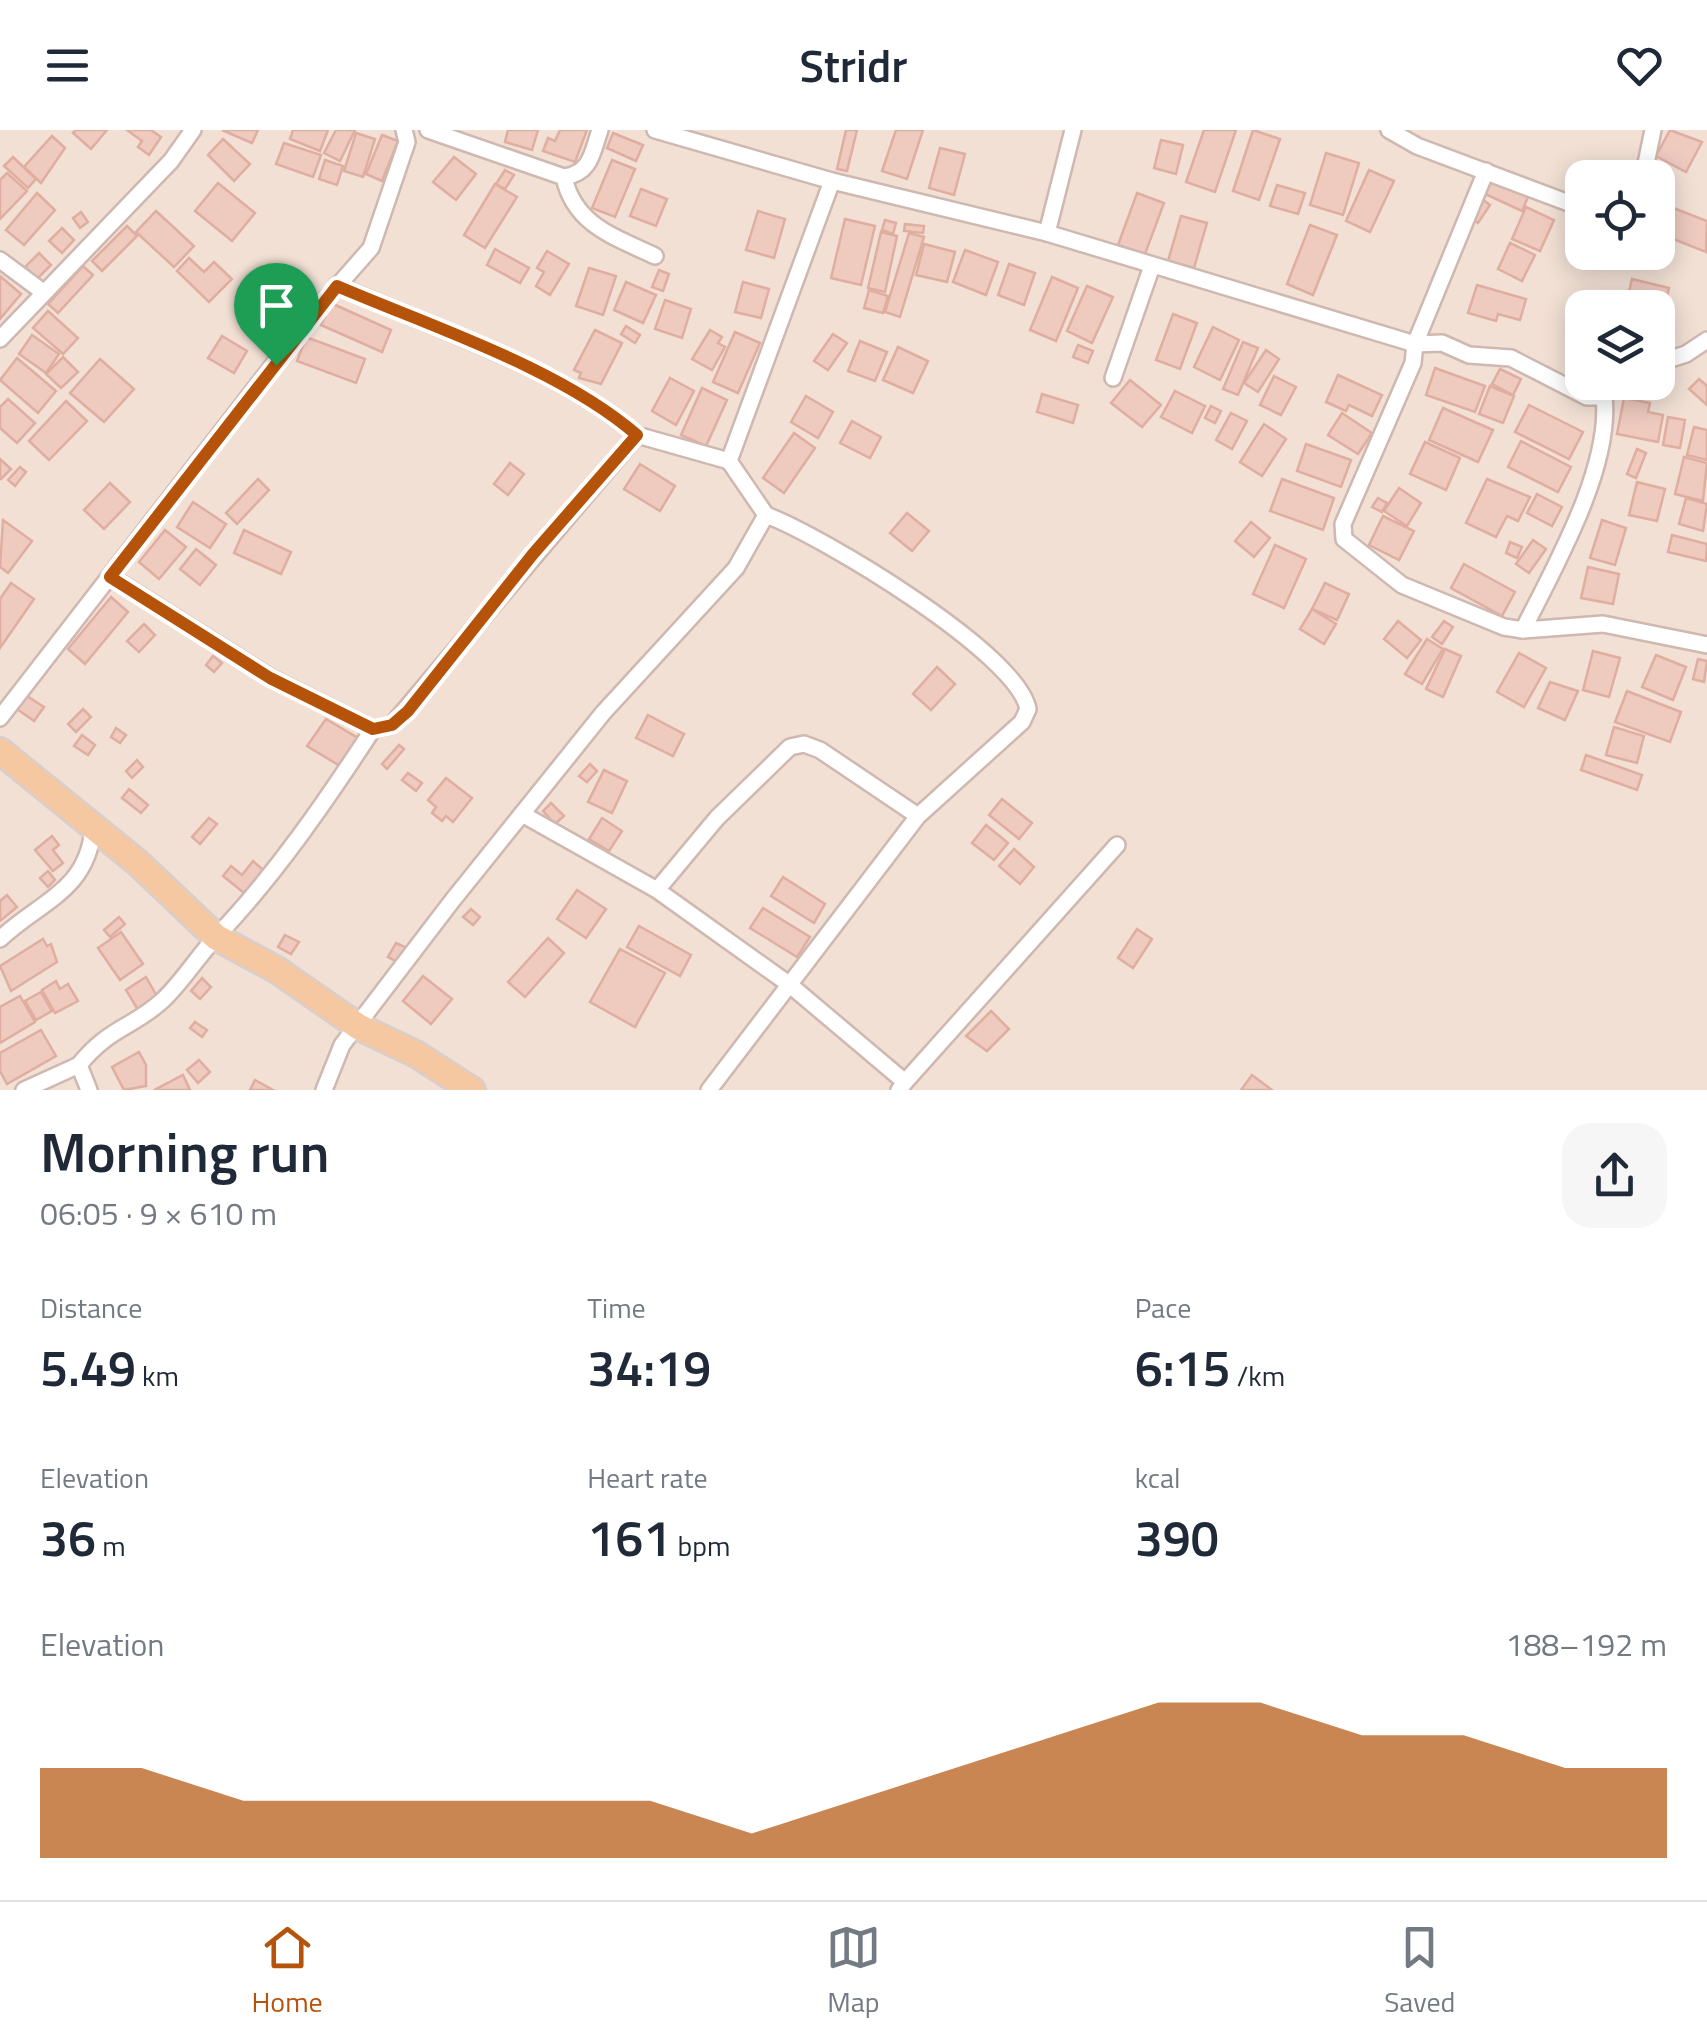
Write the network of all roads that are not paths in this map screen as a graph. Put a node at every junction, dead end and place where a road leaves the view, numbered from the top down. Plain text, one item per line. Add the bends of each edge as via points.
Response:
1 (193, 130) edge
2 (404, 130) edge
3 (428, 130) edge
4 (600, 130) edge
5 (655, 130) edge
6 (1073, 130) edge
7 (1390, 130) edge
8 (1653, 130) edge
9 (1647, 160) edge
10 (1486, 171) junction
11 (564, 177) junction
12 (832, 181) junction
13 (1565, 201) edge
14 (1047, 233) junction
15 (655, 256) dead end
16 (0, 260) edge
17 (1152, 266) junction
18 (337, 286) junction
19 (44, 292) junction
20 (0, 339) edge
21 (1707, 340) edge
22 (1415, 344) junction
23 (1675, 358) edge
24 (1113, 378) dead end
25 (1565, 385) edge
26 (1604, 400) edge
27 (637, 435) junction
28 (729, 461) junction
29 (766, 515) junction
30 (110, 577) junction
31 (1522, 630) junction
32 (1707, 646) edge
33 (0, 718) edge
34 (373, 729) junction
35 (0, 751) edge
36 (522, 814) junction
37 (918, 816) junction
38 (93, 830) junction
39 (1117, 844) dead end
40 (657, 890) junction
41 (216, 937) junction
42 (0, 938) edge
43 (790, 985) junction
44 (359, 1027) junction
45 (80, 1065) junction
46 (902, 1086) edge
47 (24, 1090) edge
48 (89, 1090) edge
49 (324, 1090) edge
50 (472, 1090) edge
51 (710, 1090) edge

1 - 19 street
2 - 18 street via 408,142 371,248
3 - 11 street
4 - 11 street via 588,166
5 - 12 street
6 - 14 street
7 - 10 street
8 - 9 street
10 - 13 street
10 - 22 street
11 - 15 street via 568,199 588,224
12 - 14 street
12 - 28 street
14 - 17 street
16 - 19 street
17 - 22 street
17 - 24 street
18 - 27 street via 545,374 601,404
18 - 30 street
19 - 20 street
21 - 23 street
22 - 25 street via 1511,358
22 - 31 street via 1413,363 1343,524 1344,539 1402,585
26 - 31 street via 1602,447 1556,565
27 - 28 street
27 - 34 street via 408,711 392,725
28 - 29 street
29 - 36 street via 736,568
29 - 37 street via 879,574 999,668 1025,697 1022,722
30 - 33 street
30 - 34 street via 270,678
31 - 32 street via 1603,624
34 - 41 street via 327,799
35 - 38 main road
36 - 40 street
36 - 44 street
37 - 40 street via 820,750 790,747 717,818
37 - 43 street
38 - 41 main road
38 - 42 street via 90,859 58,897
39 - 46 street
40 - 43 street
41 - 44 main road
41 - 45 street via 160,1002 110,1032
43 - 46 street
43 - 51 street
44 - 49 street via 342,1046
44 - 50 main road
45 - 47 street
45 - 48 street

